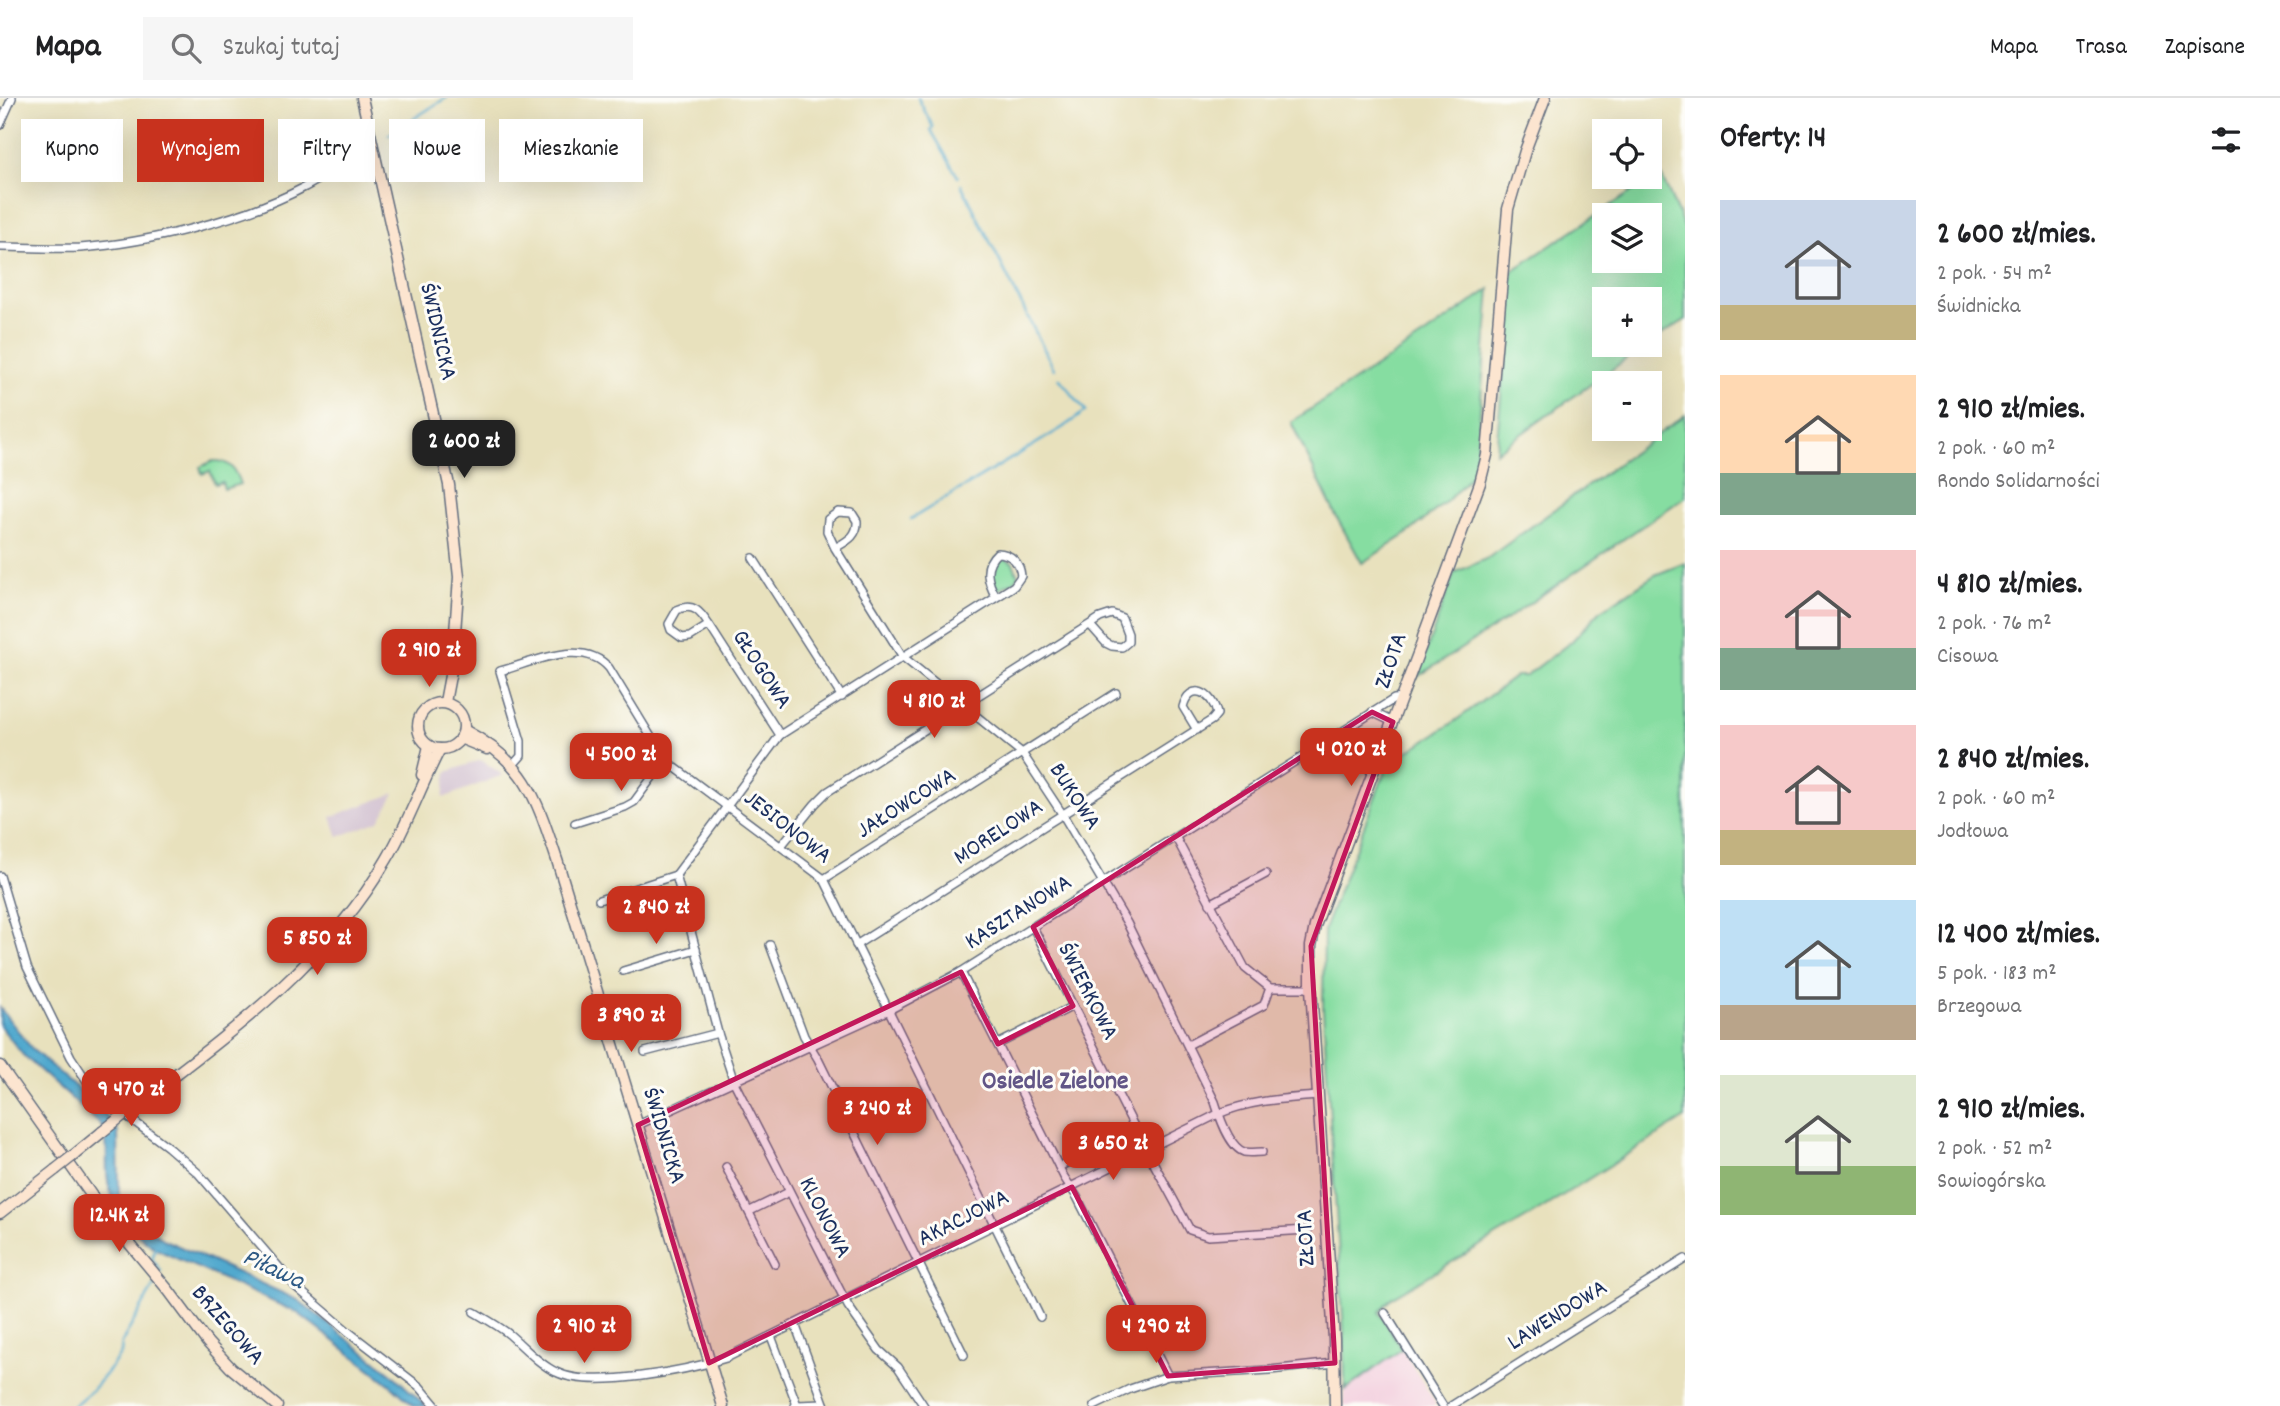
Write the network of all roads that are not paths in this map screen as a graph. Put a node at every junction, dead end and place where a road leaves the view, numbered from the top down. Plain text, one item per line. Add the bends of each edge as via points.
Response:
1 (12, 98) edge
2 (362, 98) edge
3 (1545, 98) edge
4 (367, 119) edge
5 (0, 125) edge
6 (375, 156) edge
7 (313, 182) edge
8 (0, 247) edge
9 (835, 548) junction
10 (753, 558) dead end
11 (996, 597) junction
12 (709, 625) junction
13 (1090, 625) junction
14 (903, 657) junction
15 (1116, 694) dead end
16 (842, 696) junction
17 (1401, 698) junction
18 (449, 704) junction
19 (963, 705) junction
20 (1372, 712) junction
21 (1393, 722) junction
22 (1197, 730) junction
23 (462, 734) junction
24 (780, 735) junction
25 (429, 746) junction
26 (440, 749) junction
27 (1022, 753) junction
28 (665, 760) junction
29 (513, 765) junction
30 (418, 793) junction
31 (727, 806) junction
32 (1063, 815) junction
33 (575, 824) dead end
34 (1176, 838) junction
35 (781, 846) junction
36 (1266, 874) dead end
37 (0, 876) edge
38 (676, 876) junction
39 (824, 879) junction
40 (1105, 883) junction
41 (599, 900) dead end
42 (1210, 904) junction
43 (1032, 927) junction
44 (770, 945) dead end
45 (856, 945) junction
46 (696, 949) junction
47 (623, 971) dead end
48 (961, 972) junction
49 (1270, 988) junction
50 (1311, 988) junction
51 (1073, 1006) junction
52 (887, 1011) junction
53 (718, 1033) junction
54 (998, 1044) junction
55 (1188, 1045) junction
56 (810, 1046) junction
57 (645, 1052) dead end
58 (0, 1066) edge
59 (734, 1082) junction
60 (1317, 1096) junction
61 (1218, 1114) junction
62 (638, 1125) junction
63 (1134, 1128) junction
64 (1146, 1150) junction
65 (1262, 1152) dead end
66 (726, 1167) dead end
67 (1059, 1167) junction
68 (1071, 1187) junction
69 (789, 1192) junction
70 (750, 1211) junction
71 (0, 1213) edge
72 (994, 1226) junction
73 (1307, 1230) dead end
74 (1685, 1259) edge
75 (919, 1263) junction
76 (775, 1264) dead end
77 (845, 1300) junction
78 (474, 1312) dead end
79 (1385, 1313) dead end
80 (1040, 1317) dead end
81 (795, 1324) junction
82 (771, 1336) junction
83 (964, 1355) dead end
84 (709, 1363) junction
85 (1335, 1363) junction
86 (1168, 1377) junction
87 (796, 1405) edge
88 (825, 1405) edge
89 (278, 1406) edge
90 (436, 1406) edge
91 (723, 1406) edge
92 (924, 1406) edge
93 (1094, 1406) edge
94 (1335, 1406) edge
95 (1443, 1406) edge
96 (1451, 1406) edge

1 - 5 street
2 - 4 street, ŚWIDNICKA
3 - 17 street, ZŁOTA via 1508,209 1484,468
6 - 18 street, ŚWIDNICKA via 449,485 459,577
7 - 8 street via 266,205 135,241 79,248
9 - 9 street, BUKOWA via 856,532 858,521 852,513 838,512 828,519 827,531
9 - 14 street, BUKOWA
10 - 16 street
11 - 11 street via 1021,576 1017,562 1004,553 993,556 987,567
11 - 14 street
12 - 12 street, GŁOGOWA via 698,609 690,607 677,610 669,624 682,639
12 - 24 street, GŁOGOWA
13 - 13 street via 1106,615 1118,615 1125,622 1128,642 1112,646
13 - 19 street
14 - 16 street
14 - 19 street, BUKOWA
15 - 27 street, JAŁOWCOWA
16 - 24 street
17 - 20 street, KASZTANOWA
17 - 21 street, ZŁOTA
18 - 23 street via 461,713
18 - 25 street via 430,705 419,715 419,735
19 - 27 street, BUKOWA
19 - 35 street via 827,792
20 - 21 street
20 - 34 street, KASZTANOWA
21 - 50 street, ZŁOTA via 1315,926
22 - 22 street, MORELOWA via 1217,714 1211,700 1198,691 1185,699 1182,707
22 - 32 street, MORELOWA
23 - 26 street via 448,748
23 - 29 street, ŚWIDNICKA
24 - 31 street
25 - 26 street
25 - 30 street
26 - 30 street
27 - 32 street, BUKOWA
27 - 39 street, JAŁOWCOWA
28 - 29 street, JESIONOWA via 609,668 593,655 579,653 500,671 522,741 521,756
28 - 31 street, JESIONOWA
28 - 33 street via 634,802
29 - 62 street, ŚWIDNICKA via 541,811
30 - 71 street, bridge via 405,827 372,883 305,967 249,1017
31 - 35 street, JESIONOWA
31 - 38 street
32 - 40 street, BUKOWA
32 - 45 street, MORELOWA
34 - 40 street, KASZTANOWA
34 - 42 street
35 - 39 street, JESIONOWA
36 - 42 street
37 - 90 street via 27,967 71,1058 89,1084 198,1173 296,1287 420,1387
38 - 41 street
38 - 46 street, KLONOWA
39 - 45 street, JESIONOWA
40 - 43 street, KASZTANOWA
40 - 55 street, BUKOWA
42 - 49 street via 1245,968
43 - 48 street, KASZTANOWA
43 - 51 street, ŚWIERKOWA
44 - 56 street
45 - 52 street, JESIONOWA
46 - 47 street
46 - 53 street, KLONOWA
48 - 52 street, KASZTANOWA
48 - 54 street
49 - 50 street
49 - 55 street via 1264,1005
50 - 60 street, ZŁOTA
51 - 54 street
51 - 63 street, ŚWIERKOWA
52 - 56 street, KASZTANOWA
52 - 72 street, JESIONOWA
53 - 57 street
53 - 59 street, KLONOWA
54 - 67 street
55 - 61 street, BUKOWA
56 - 59 street, KASZTANOWA
56 - 75 street
58 - 89 street, BRZEGOWA via 98,1205 207,1342
59 - 62 street, KASZTANOWA
59 - 69 street, KLONOWA
60 - 61 street, AKACJOWA via 1263,1100
60 - 85 street, ZŁOTA
61 - 64 street, AKACJOWA
61 - 65 street, BUKOWA via 1236,1147 1243,1152
62 - 84 street, ŚWIDNICKA
63 - 64 street, ŚWIERKOWA
63 - 67 street
64 - 68 street, AKACJOWA
64 - 73 street, ŚWIERKOWA via 1190,1230 1208,1236
66 - 70 street
67 - 68 street
68 - 72 street, AKACJOWA
68 - 86 street
69 - 70 street
69 - 77 street, KLONOWA
70 - 76 street
72 - 75 street, AKACJOWA
72 - 80 street, JESIONOWA
74 - 96 street, LAWENDOWA
75 - 77 street, AKACJOWA
75 - 83 street
77 - 81 street, AKACJOWA
77 - 92 street, KLONOWA
78 - 84 street, AKACJOWA via 566,1377 629,1376
79 - 95 street
81 - 82 street, AKACJOWA
81 - 88 street
82 - 84 street, AKACJOWA
82 - 87 street
84 - 91 street, ŚWIDNICKA
85 - 86 street
85 - 94 street, ZŁOTA
86 - 93 street
87 - 88 street

